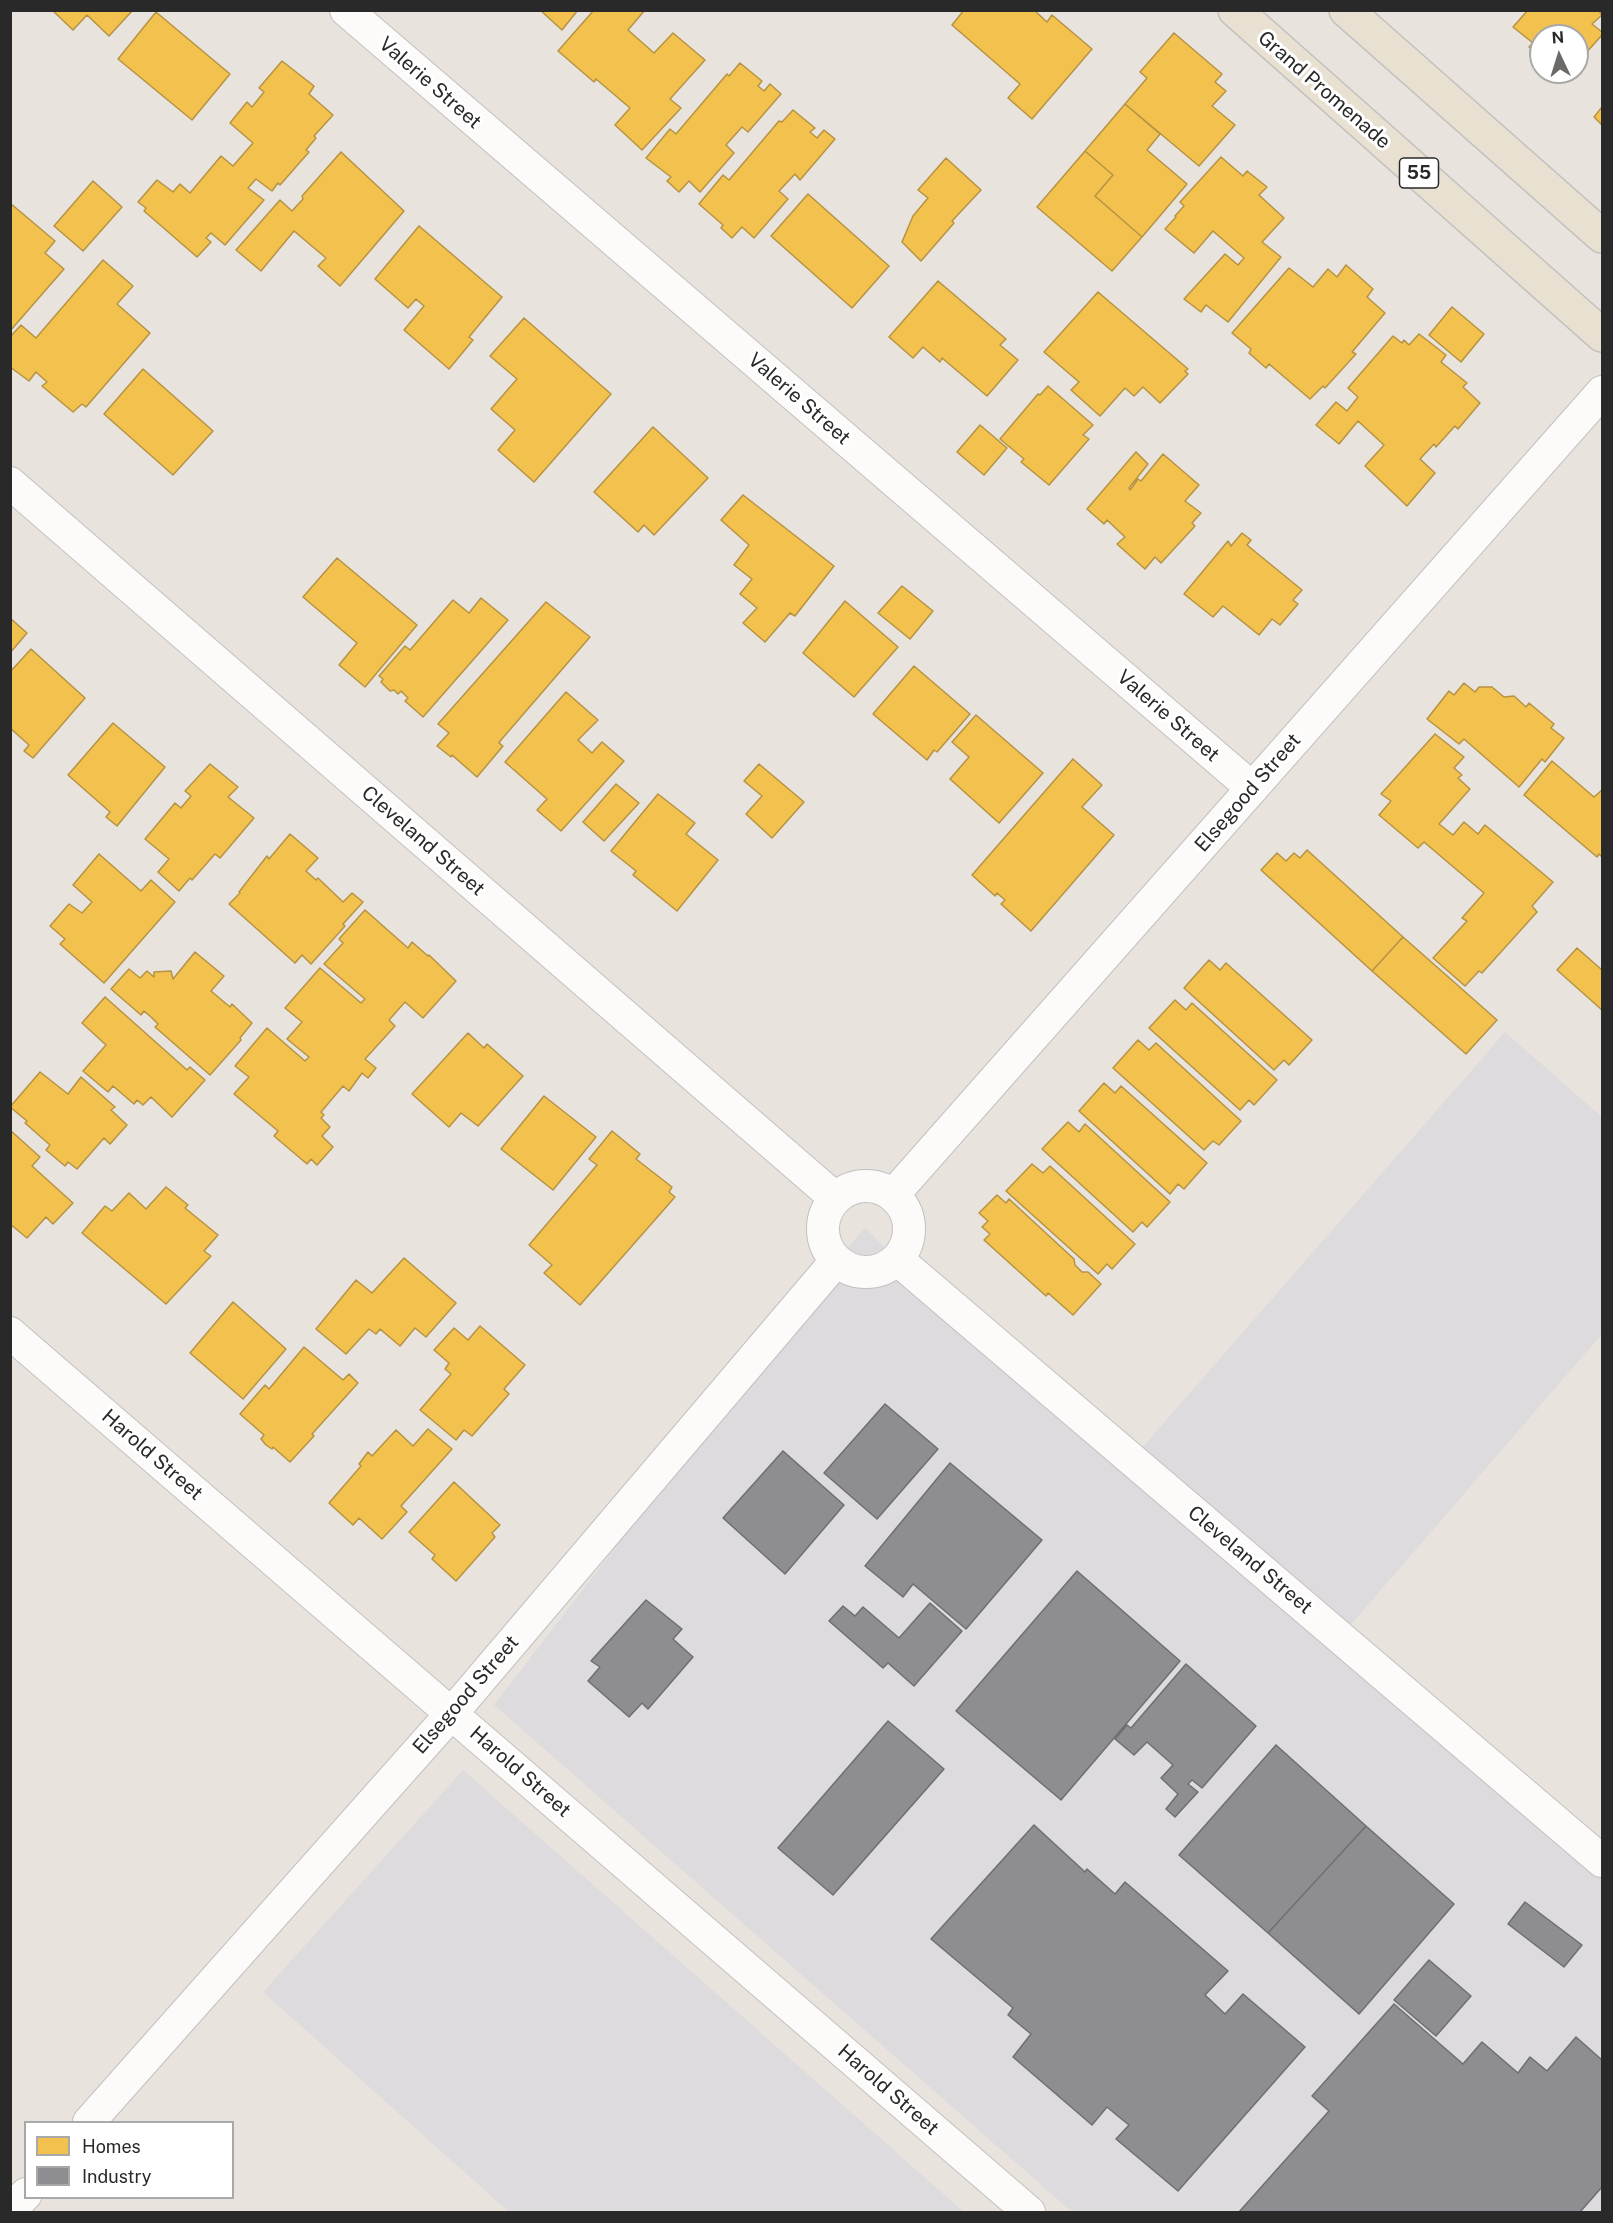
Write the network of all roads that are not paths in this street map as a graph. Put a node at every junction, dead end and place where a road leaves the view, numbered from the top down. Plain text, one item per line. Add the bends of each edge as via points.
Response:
1 (346, 10) edge
2 (1235, 10) edge
3 (1346, 10) edge
4 (1602, 236) edge
5 (1602, 335) edge
6 (1602, 392) edge
7 (10, 483) edge
8 (1252, 788) junction
9 (893, 1195) junction
10 (835, 1198) junction
11 (898, 1260) junction
12 (836, 1261) junction
13 (10, 1333) edge
14 (452, 1713) junction
15 (1602, 1861) edge
16 (90, 2121) edge
17 (24, 2196) edge
18 (10, 2211) edge
19 (1029, 2212) edge

1 - 8 street, Valerie Street
2 - 5 main road, Grand Promenade / 55
3 - 4 main road
6 - 8 street, Elsegood Street
7 - 10 street, Cleveland Street
8 - 9 street, Elsegood Street
9 - 10 street via 864,1185
9 - 11 street via 905,1209 910,1226 908,1244
10 - 12 street via 822,1230 826,1247
11 - 12 street via 867,1273
11 - 15 street, Cleveland Street
12 - 14 street, Elsegood Street
13 - 14 street, Harold Street
14 - 16 street, Elsegood Street
14 - 19 street, Harold Street
17 - 18 street

